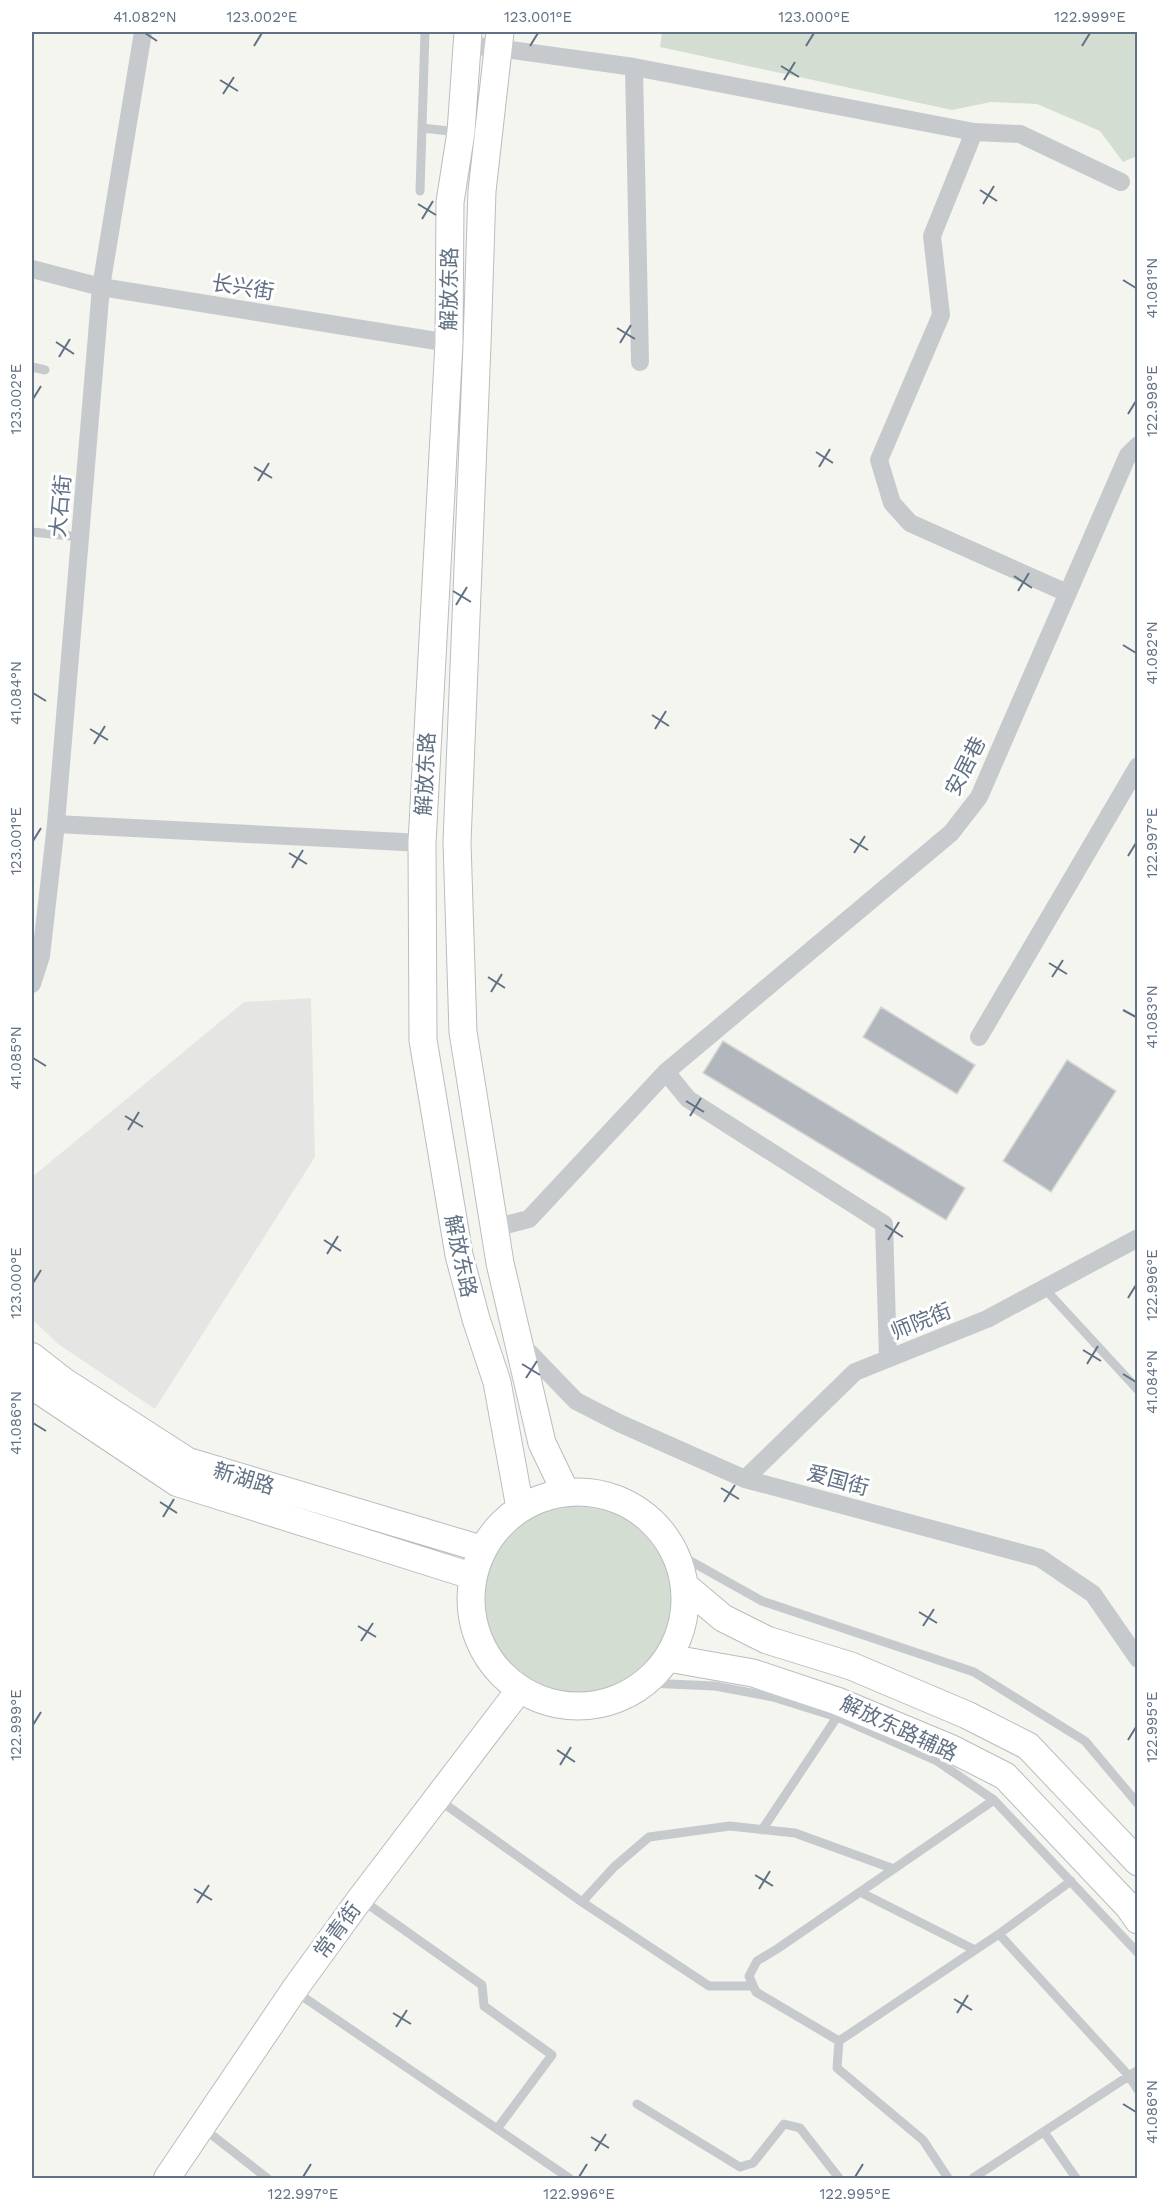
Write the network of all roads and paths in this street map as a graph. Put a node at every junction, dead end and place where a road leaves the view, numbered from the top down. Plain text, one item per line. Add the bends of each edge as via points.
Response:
1 (143, 32) edge
2 (425, 32) edge
3 (467, 38) edge
4 (499, 40) edge
5 (634, 67) junction
6 (422, 128) junction
7 (461, 132) junction
8 (974, 132) junction
9 (1121, 182) dead end
10 (420, 191) dead end
11 (32, 269) edge
12 (101, 287) junction
13 (449, 344) junction
14 (640, 363) dead end
15 (32, 367) edge
16 (45, 370) dead end
17 (1137, 445) edge
18 (32, 532) edge
19 (80, 537) junction
20 (1067, 593) junction
21 (1137, 766) edge
22 (56, 824) junction
23 (422, 843) junction
24 (32, 984) edge
25 (979, 1037) dead end
26 (666, 1072) junction
27 (494, 1228) junction
28 (1137, 1238) edge
29 (1044, 1288) junction
30 (519, 1341) junction
31 (32, 1356) edge
32 (888, 1358) junction
33 (32, 1386) edge
34 (1137, 1390) edge
35 (745, 1479) junction
36 (565, 1491) junction
37 (520, 1508) junction
38 (482, 1549) junction
39 (676, 1553) junction
40 (472, 1576) junction
41 (685, 1586) junction
42 (668, 1658) junction
43 (1137, 1659) edge
44 (646, 1683) junction
45 (520, 1689) junction
46 (837, 1717) junction
47 (437, 1798) junction
48 (994, 1800) junction
49 (1137, 1804) edge
50 (762, 1830) junction
51 (1137, 1862) edge
52 (894, 1869) junction
53 (1071, 1881) junction
54 (860, 1892) junction
55 (360, 1899) junction
56 (582, 1902) junction
57 (1137, 1920) edge
58 (999, 1934) junction
59 (975, 1950) junction
60 (1137, 1953) edge
61 (753, 1986) junction
62 (294, 1990) junction
63 (839, 2041) junction
64 (1137, 2070) edge
65 (1129, 2076) junction
66 (1137, 2090) edge
67 (637, 2104) dead end
68 (201, 2127) junction
69 (497, 2129) junction
70 (1044, 2132) junction
71 (167, 2178) edge
72 (267, 2178) edge
73 (569, 2178) edge
74 (839, 2178) edge
75 (948, 2178) edge
76 (973, 2178) edge
77 (1076, 2178) edge

1 - 12 street, 大石街
2 - 6 lane
3 - 4 street
3 - 7 main road, 解放东路
4 - 5 street
4 - 27 main road, 解放东路 via 482,191 458,842 463,1032
5 - 8 street
5 - 14 street
6 - 7 lane
6 - 10 lane
7 - 13 main road, 解放东路 via 450,202
8 - 9 street via 1020,134
8 - 20 street via 932,237 941,315 879,460 892,503 910,523
11 - 12 street, 长兴街
12 - 13 street, 长兴街
12 - 19 street, 大石街
13 - 23 main road, 解放东路
15 - 16 lane
17 - 20 street, 安居巷 via 1128,454
18 - 19 lane
19 - 22 street, 大石街
20 - 26 street, 安居巷 via 979,797 951,833
21 - 25 street
22 - 23 street
22 - 24 street, 大石街 via 42,956
23 - 37 main road, 解放东路 via 423,1040 459,1255 497,1382
26 - 27 street, 安居巷 via 529,1219
26 - 32 street via 688,1100 884,1224
27 - 30 main road, 解放东路
28 - 29 street, 师院街
29 - 32 street, 师院街 via 987,1319
29 - 34 lane
30 - 35 street, 爱国街 via 576,1401
30 - 36 main road, 解放东路 via 542,1443
31 - 38 main road, 新湖路 via 188,1461
32 - 35 street, 师院街 via 855,1372
33 - 40 main road, 新湖路 via 177,1483
35 - 43 street, 爱国街 via 1040,1558 1093,1594
36 - 37 main road
36 - 39 main road via 599,1493 631,1504 657,1526
37 - 38 main road via 498,1526
38 - 40 main road
39 - 41 main road
39 - 49 lane via 762,1601 974,1672 1085,1742
40 - 45 main road via 470,1608 478,1640 495,1668
41 - 42 main road via 682,1628
41 - 51 main road via 723,1618 767,1640 851,1666 967,1715 1028,1746
42 - 44 main road
42 - 57 main road via 753,1673 837,1701 952,1749 1005,1776
44 - 45 main road via 617,1700 584,1706 550,1703
44 - 46 lane, 解放东路辅路 via 715,1686 773,1697
45 - 47 main road, 常青街
46 - 48 lane, 解放东路辅路 via 937,1761
46 - 50 lane
47 - 55 main road, 常青街
47 - 56 lane
48 - 52 lane
48 - 53 lane, 解放东路辅路
50 - 52 lane via 795,1833
50 - 56 lane via 730,1826 649,1837
52 - 54 lane
53 - 58 lane
53 - 60 lane, 解放东路辅路
54 - 59 lane
54 - 61 lane via 757,1961 749,1976
55 - 62 main road, 常青街
55 - 69 lane via 483,1985 484,2006 552,2055
56 - 61 lane via 709,1986
58 - 59 lane
58 - 65 lane
59 - 63 lane
61 - 63 lane via 756,1992
62 - 68 main road, 常青街
62 - 69 lane
63 - 75 lane via 837,2068 922,2140
64 - 65 lane
65 - 66 lane
65 - 70 lane
67 - 74 lane via 740,2166 753,2163 784,2124 800,2128
68 - 71 main road, 常青街
68 - 72 lane
69 - 73 lane
70 - 76 lane
70 - 77 lane

